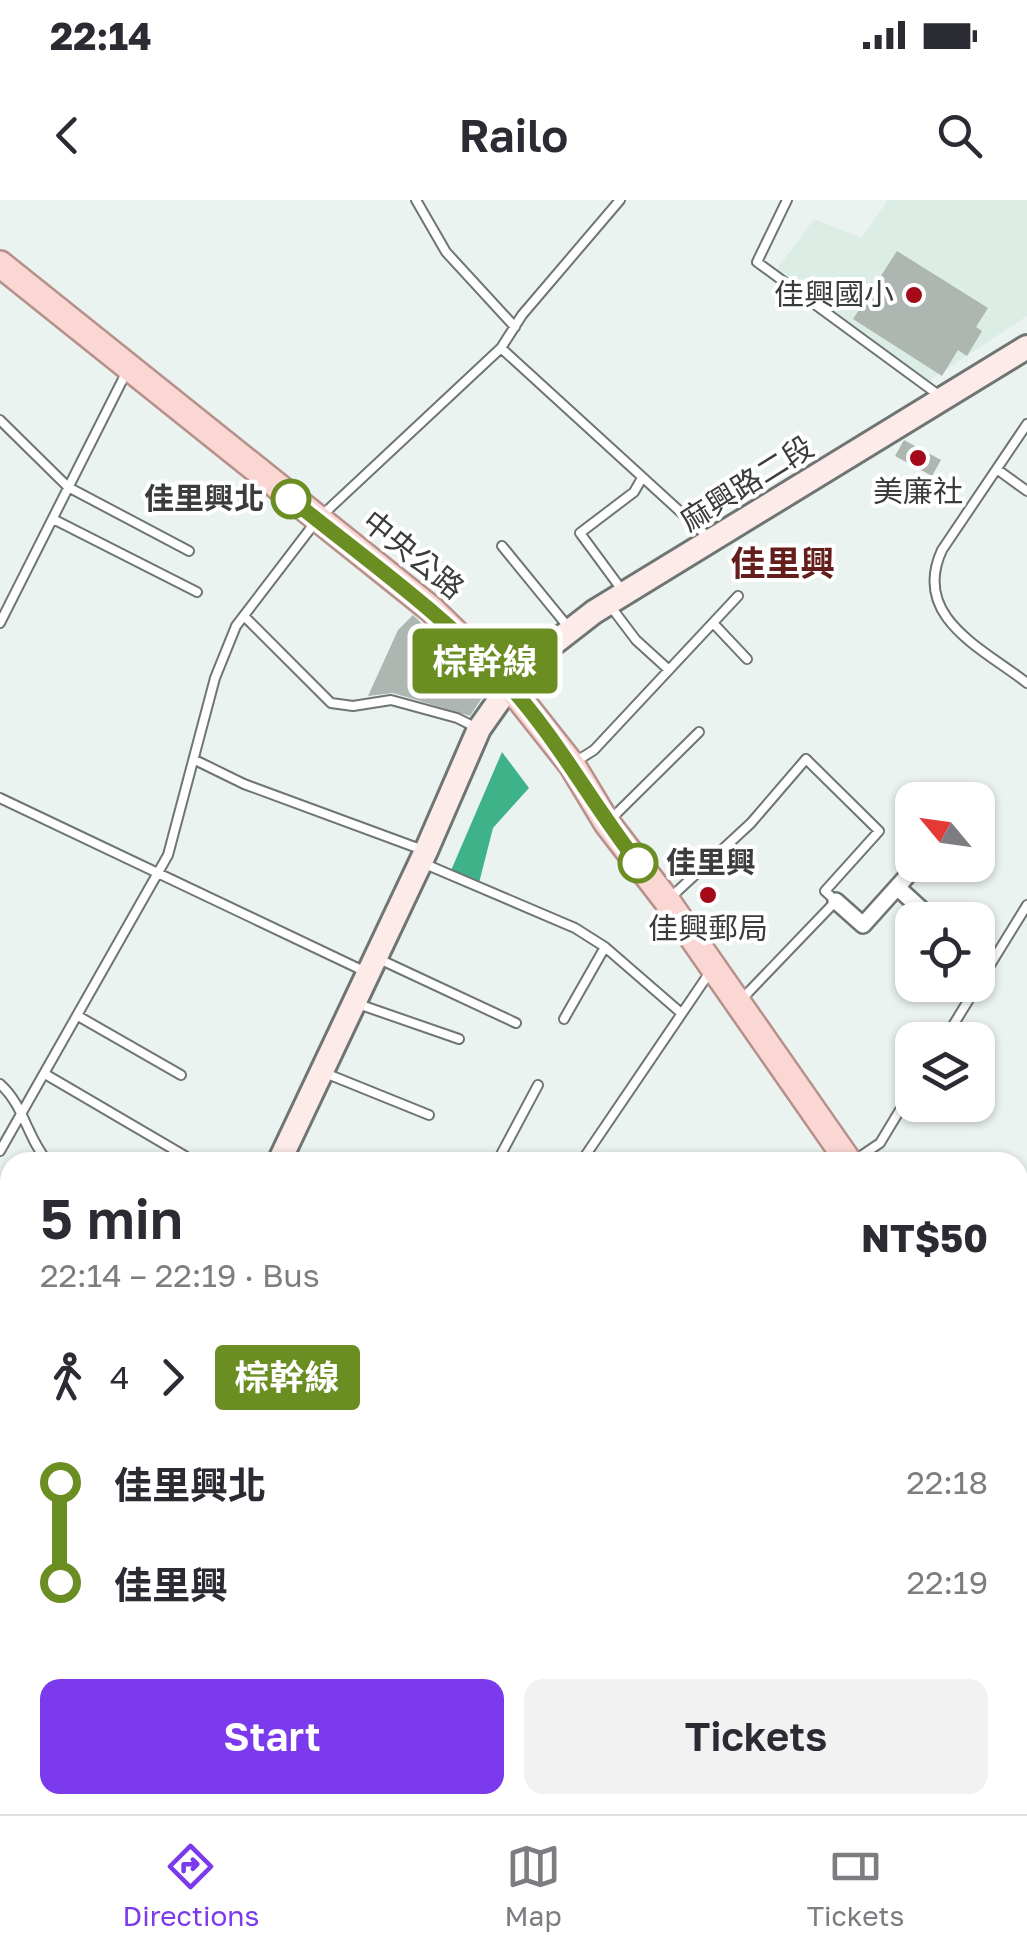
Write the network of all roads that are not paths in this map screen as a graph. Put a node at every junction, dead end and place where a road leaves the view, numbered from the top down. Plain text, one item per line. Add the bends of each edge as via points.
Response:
1 (416, 200) edge
2 (620, 200) edge
3 (783, 202) edge
4 (0, 264) edge
5 (515, 326) junction
6 (1027, 347) edge
7 (501, 348) junction
8 (128, 368) junction
9 (944, 398) junction
10 (0, 420) edge
11 (1027, 424) edge
12 (998, 470) junction
13 (642, 478) junction
14 (68, 487) junction
15 (1027, 491) edge
16 (52, 518) junction
17 (317, 520) junction
18 (713, 541) junction
19 (502, 546) dead end
20 (189, 550) dead end
21 (197, 592) dead end
22 (738, 596) dead end
23 (617, 599) junction
24 (244, 616) junction
25 (0, 623) edge
26 (714, 624) junction
27 (569, 628) junction
28 (747, 659) dead end
29 (669, 670) junction
30 (1027, 682) edge
31 (508, 684) junction
32 (479, 729) junction
33 (699, 732) dead end
34 (195, 760) junction
35 (572, 765) junction
36 (0, 798) edge
37 (607, 823) junction
38 (423, 857) junction
39 (160, 874) junction
40 (902, 882) edge
41 (897, 887) junction
42 (667, 901) junction
43 (836, 901) junction
44 (913, 902) edge
45 (1027, 905) edge
46 (605, 947) junction
47 (371, 965) junction
48 (713, 968) junction
49 (354, 1002) junction
50 (738, 1004) junction
51 (680, 1012) junction
52 (78, 1016) junction
53 (564, 1019) dead end
54 (955, 1022) edge
55 (516, 1023) dead end
56 (459, 1039) dead end
57 (321, 1072) junction
58 (46, 1074) junction
59 (180, 1075) dead end
60 (0, 1084) edge
61 (538, 1085) dead end
62 (429, 1115) dead end
63 (20, 1117) junction
64 (895, 1119) edge
65 (0, 1152) edge
66 (42, 1152) edge
67 (178, 1152) edge
68 (284, 1152) edge
69 (502, 1152) edge
70 (589, 1152) edge
71 (844, 1152) edge
72 (867, 1152) edge

1 - 5 lane via 446,252
2 - 5 lane
3 - 9 lane via 757,262
4 - 8 main road, 中央公路
5 - 7 lane
6 - 9 street, 麻興路二段
7 - 13 lane
7 - 17 lane
8 - 14 lane
8 - 17 main road, 中央公路
9 - 18 street, 麻興路二段
10 - 14 lane
11 - 12 lane
12 - 15 lane
12 - 30 lane via 942,550 933,589 946,619
13 - 18 lane
13 - 23 lane via 634,492 580,533
14 - 16 lane
14 - 20 lane
16 - 21 lane
16 - 25 lane
17 - 24 lane
17 - 31 main road, 中央公路 via 431,609
18 - 23 street, 麻興路二段
19 - 27 lane
22 - 26 lane
23 - 27 street, 麻興路二段
23 - 29 lane via 636,640
24 - 32 lane via 332,703 391,700
24 - 34 lane via 215,678
26 - 28 lane
26 - 29 lane
27 - 31 street, 麻興路二段
29 - 35 lane
31 - 32 street, 麻興路二段
31 - 35 main road, 中央公路
32 - 38 street, 麻興路二段
33 - 37 lane
34 - 38 lane
34 - 39 lane
35 - 37 main road, 中央公路
36 - 39 lane
37 - 42 main road, 中央公路
38 - 46 lane via 478,890
38 - 47 street, 麻興路二段
39 - 47 lane
39 - 52 lane
40 - 41 street
41 - 43 street via 862,925
41 - 44 street
42 - 43 lane via 751,823 806,760 880,831 825,891
42 - 48 main road, 中央公路
43 - 50 lane
45 - 54 lane
46 - 51 lane
46 - 53 lane
47 - 49 street, 麻興路二段
47 - 55 lane
48 - 50 main road, 中央公路
48 - 51 lane
49 - 56 lane
49 - 57 street, 麻興路二段
50 - 71 main road, 中央公路
51 - 70 lane
52 - 58 lane
52 - 59 lane
57 - 62 lane
57 - 68 street, 麻興路二段
58 - 63 lane
58 - 67 lane
60 - 63 lane via 16,1098
61 - 69 lane
63 - 65 lane
63 - 66 lane
64 - 72 lane

